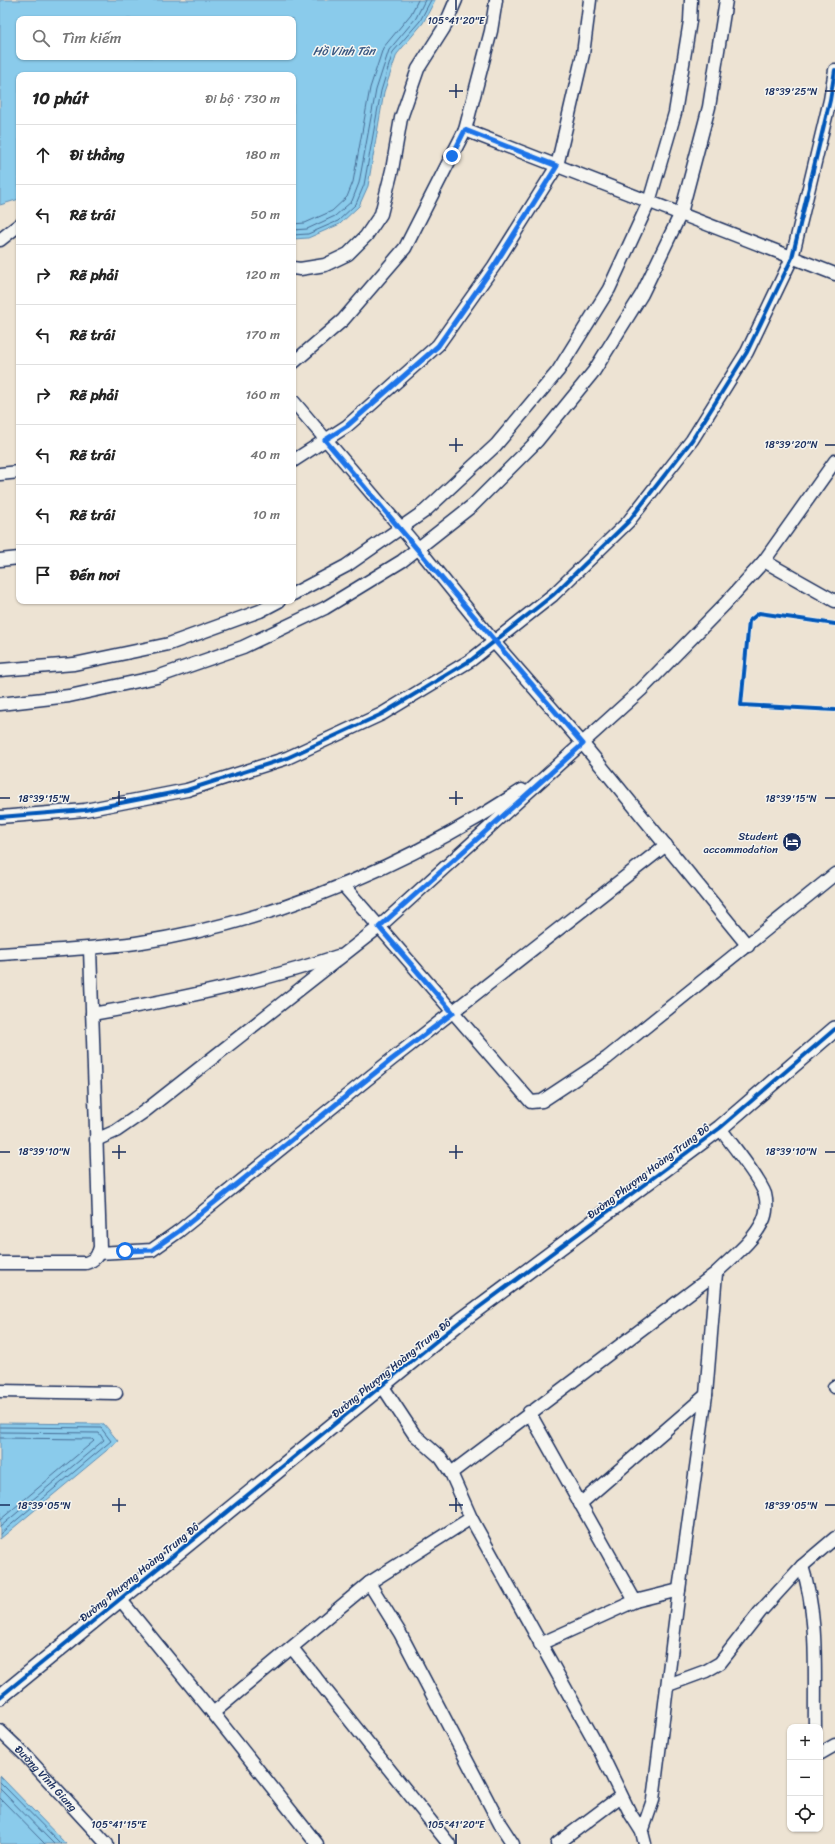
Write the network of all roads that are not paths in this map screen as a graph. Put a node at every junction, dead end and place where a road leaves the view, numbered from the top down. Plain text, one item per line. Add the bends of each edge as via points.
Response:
1 (456, 0) edge
2 (496, 0) edge
3 (590, 0) edge
4 (691, 0) edge
5 (726, 0) edge
6 (835, 70) edge
7 (465, 130) junction
8 (557, 166) junction
9 (649, 202) junction
10 (681, 213) junction
11 (16, 227) edge
12 (0, 240) edge
13 (792, 258) junction
14 (296, 268) edge
15 (835, 274) edge
16 (296, 360) edge
17 (296, 405) edge
18 (325, 440) junction
19 (296, 459) edge
20 (834, 467) edge
21 (16, 472) edge
22 (0, 474) edge
23 (400, 528) junction
24 (418, 548) junction
25 (16, 558) edge
26 (0, 560) edge
27 (764, 560) junction
28 (296, 592) edge
29 (835, 601) edge
30 (273, 604) edge
31 (494, 642) junction
32 (0, 670) edge
33 (0, 704) edge
34 (583, 744) junction
35 (564, 760) junction
36 (0, 817) edge
37 (666, 845) junction
38 (835, 874) edge
39 (343, 885) junction
40 (379, 927) junction
41 (748, 946) junction
42 (90, 949) junction
43 (346, 953) junction
44 (0, 954) edge
45 (453, 1013) junction
46 (92, 1014) junction
47 (835, 1029) edge
48 (720, 1128) junction
49 (96, 1140) junction
50 (98, 1253) junction
51 (0, 1264) edge
52 (716, 1273) junction
53 (383, 1387) junction
54 (0, 1391) edge
55 (116, 1392) dead end
56 (706, 1395) junction
57 (529, 1412) junction
58 (451, 1473) junction
59 (580, 1504) junction
60 (471, 1518) junction
61 (835, 1538) edge
62 (802, 1566) junction
63 (369, 1583) junction
64 (679, 1590) junction
65 (120, 1599) junction
66 (635, 1601) junction
67 (540, 1644) junction
68 (292, 1648) junction
69 (668, 1685) junction
70 (0, 1697) edge
71 (213, 1713) junction
72 (815, 1724) edge
73 (0, 1731) edge
74 (835, 1745) edge
75 (823, 1752) edge
76 (622, 1796) junction
77 (642, 1832) junction
78 (107, 1844) edge
79 (317, 1844) edge
80 (448, 1844) edge
81 (513, 1844) edge
82 (557, 1844) edge
83 (645, 1844) edge

1 - 14 street via 444,28 418,69 401,118 381,214 366,236 348,254 326,265
2 - 7 street via 491,31
3 - 8 street via 583,54
4 - 9 street via 675,113
5 - 10 street via 709,107
6 - 13 street
7 - 8 street
7 - 16 street via 405,248 343,320
8 - 9 street
8 - 18 street via 494,266 438,346 347,426
9 - 10 street
9 - 23 street via 609,290 558,371 496,445 425,511
10 - 13 street
10 - 24 street via 642,294 594,371 537,441 473,505
11 - 12 street
13 - 15 street
13 - 31 street via 747,352 692,440 628,522 553,595
17 - 18 street
18 - 19 street
18 - 23 street
20 - 27 street
21 - 22 street
23 - 24 street
23 - 28 street via 346,566
24 - 31 street
24 - 33 street via 402,561 325,608 243,647 157,677 69,696
25 - 26 street
27 - 29 street
27 - 34 street via 641,690
30 - 32 street via 169,644 74,664
31 - 34 street
31 - 36 street via 471,660 382,714 287,758 187,790 85,810
34 - 35 street
34 - 37 street
35 - 39 street via 526,788 446,837
35 - 40 street
37 - 41 street
37 - 45 street
38 - 41 street
39 - 40 street
39 - 42 street via 274,910 228,923 137,943
40 - 43 street
40 - 45 street
41 - 45 street via 607,1058 542,1101 531,1102
42 - 44 street
42 - 46 street
43 - 46 street via 292,971 247,982
43 - 49 street via 145,1111 116,1131
45 - 50 street via 152,1250
46 - 49 street
47 - 48 street, Đường Phượng Hoàng Trung Đô
48 - 52 street via 759,1183 765,1195 766,1208 764,1220 752,1238
48 - 53 street, Đường Phượng Hoàng Trung Đô via 462,1320
49 - 50 street via 100,1247
50 - 51 street via 96,1258 86,1264
52 - 56 street
52 - 57 street
53 - 58 street via 414,1434 441,1458
53 - 65 street, Đường Phượng Hoàng Trung Đô
54 - 55 street
56 - 59 street
56 - 64 street
57 - 58 street
57 - 59 street
58 - 60 street
59 - 66 street
60 - 63 street
60 - 67 street
61 - 62 street
62 - 69 street via 760,1612 720,1663
62 - 72 street via 810,1588 812,1611
63 - 68 street
63 - 81 street via 400,1633 500,1824
64 - 66 street
64 - 69 street
65 - 70 street, Đường Phượng Hoàng Trung Đô
65 - 71 street
66 - 67 street
67 - 76 street via 598,1747
68 - 71 street
68 - 80 street
69 - 77 street via 654,1800
71 - 79 street
73 - 78 street, Đường Vĩnh Giang
74 - 75 street
76 - 77 street
76 - 82 street
77 - 83 street

